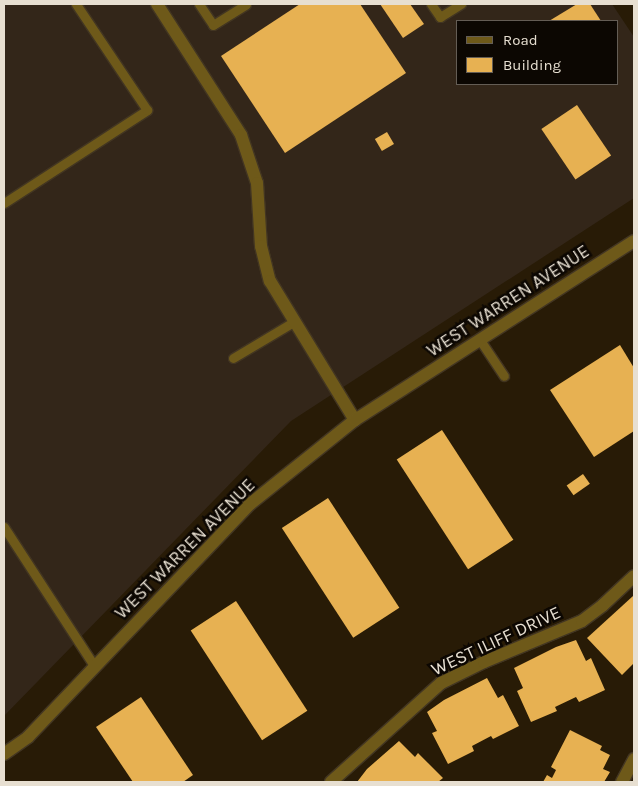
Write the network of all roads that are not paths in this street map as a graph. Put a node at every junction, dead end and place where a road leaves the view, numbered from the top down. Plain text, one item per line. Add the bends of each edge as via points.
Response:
1 (76, 4) edge
2 (199, 4) edge
3 (246, 4) edge
4 (431, 4) edge
5 (461, 4) edge
6 (162, 6) edge
7 (4, 204) edge
8 (634, 241) edge
9 (295, 321) junction
10 (480, 340) junction
11 (233, 358) dead end
12 (504, 376) dead end
13 (355, 420) junction
14 (4, 527) edge
15 (634, 576) edge
16 (95, 667) junction
17 (4, 754) edge
18 (634, 758) edge
19 (331, 782) edge
20 (622, 782) edge

1 - 7 lane via 146,110
2 - 3 lane via 213,25
4 - 5 lane via 440,17
6 - 9 street via 241,135 257,183 261,246 270,281
8 - 10 street, WEST WARREN AVENUE
9 - 11 lane
9 - 13 street
10 - 12 lane
10 - 13 street, WEST WARREN AVENUE
13 - 16 street, WEST WARREN AVENUE via 250,504
14 - 16 lane
15 - 19 street, WEST ILIFF DRIVE via 582,621 441,683
16 - 17 street, WEST WARREN AVENUE via 28,737
18 - 20 street

